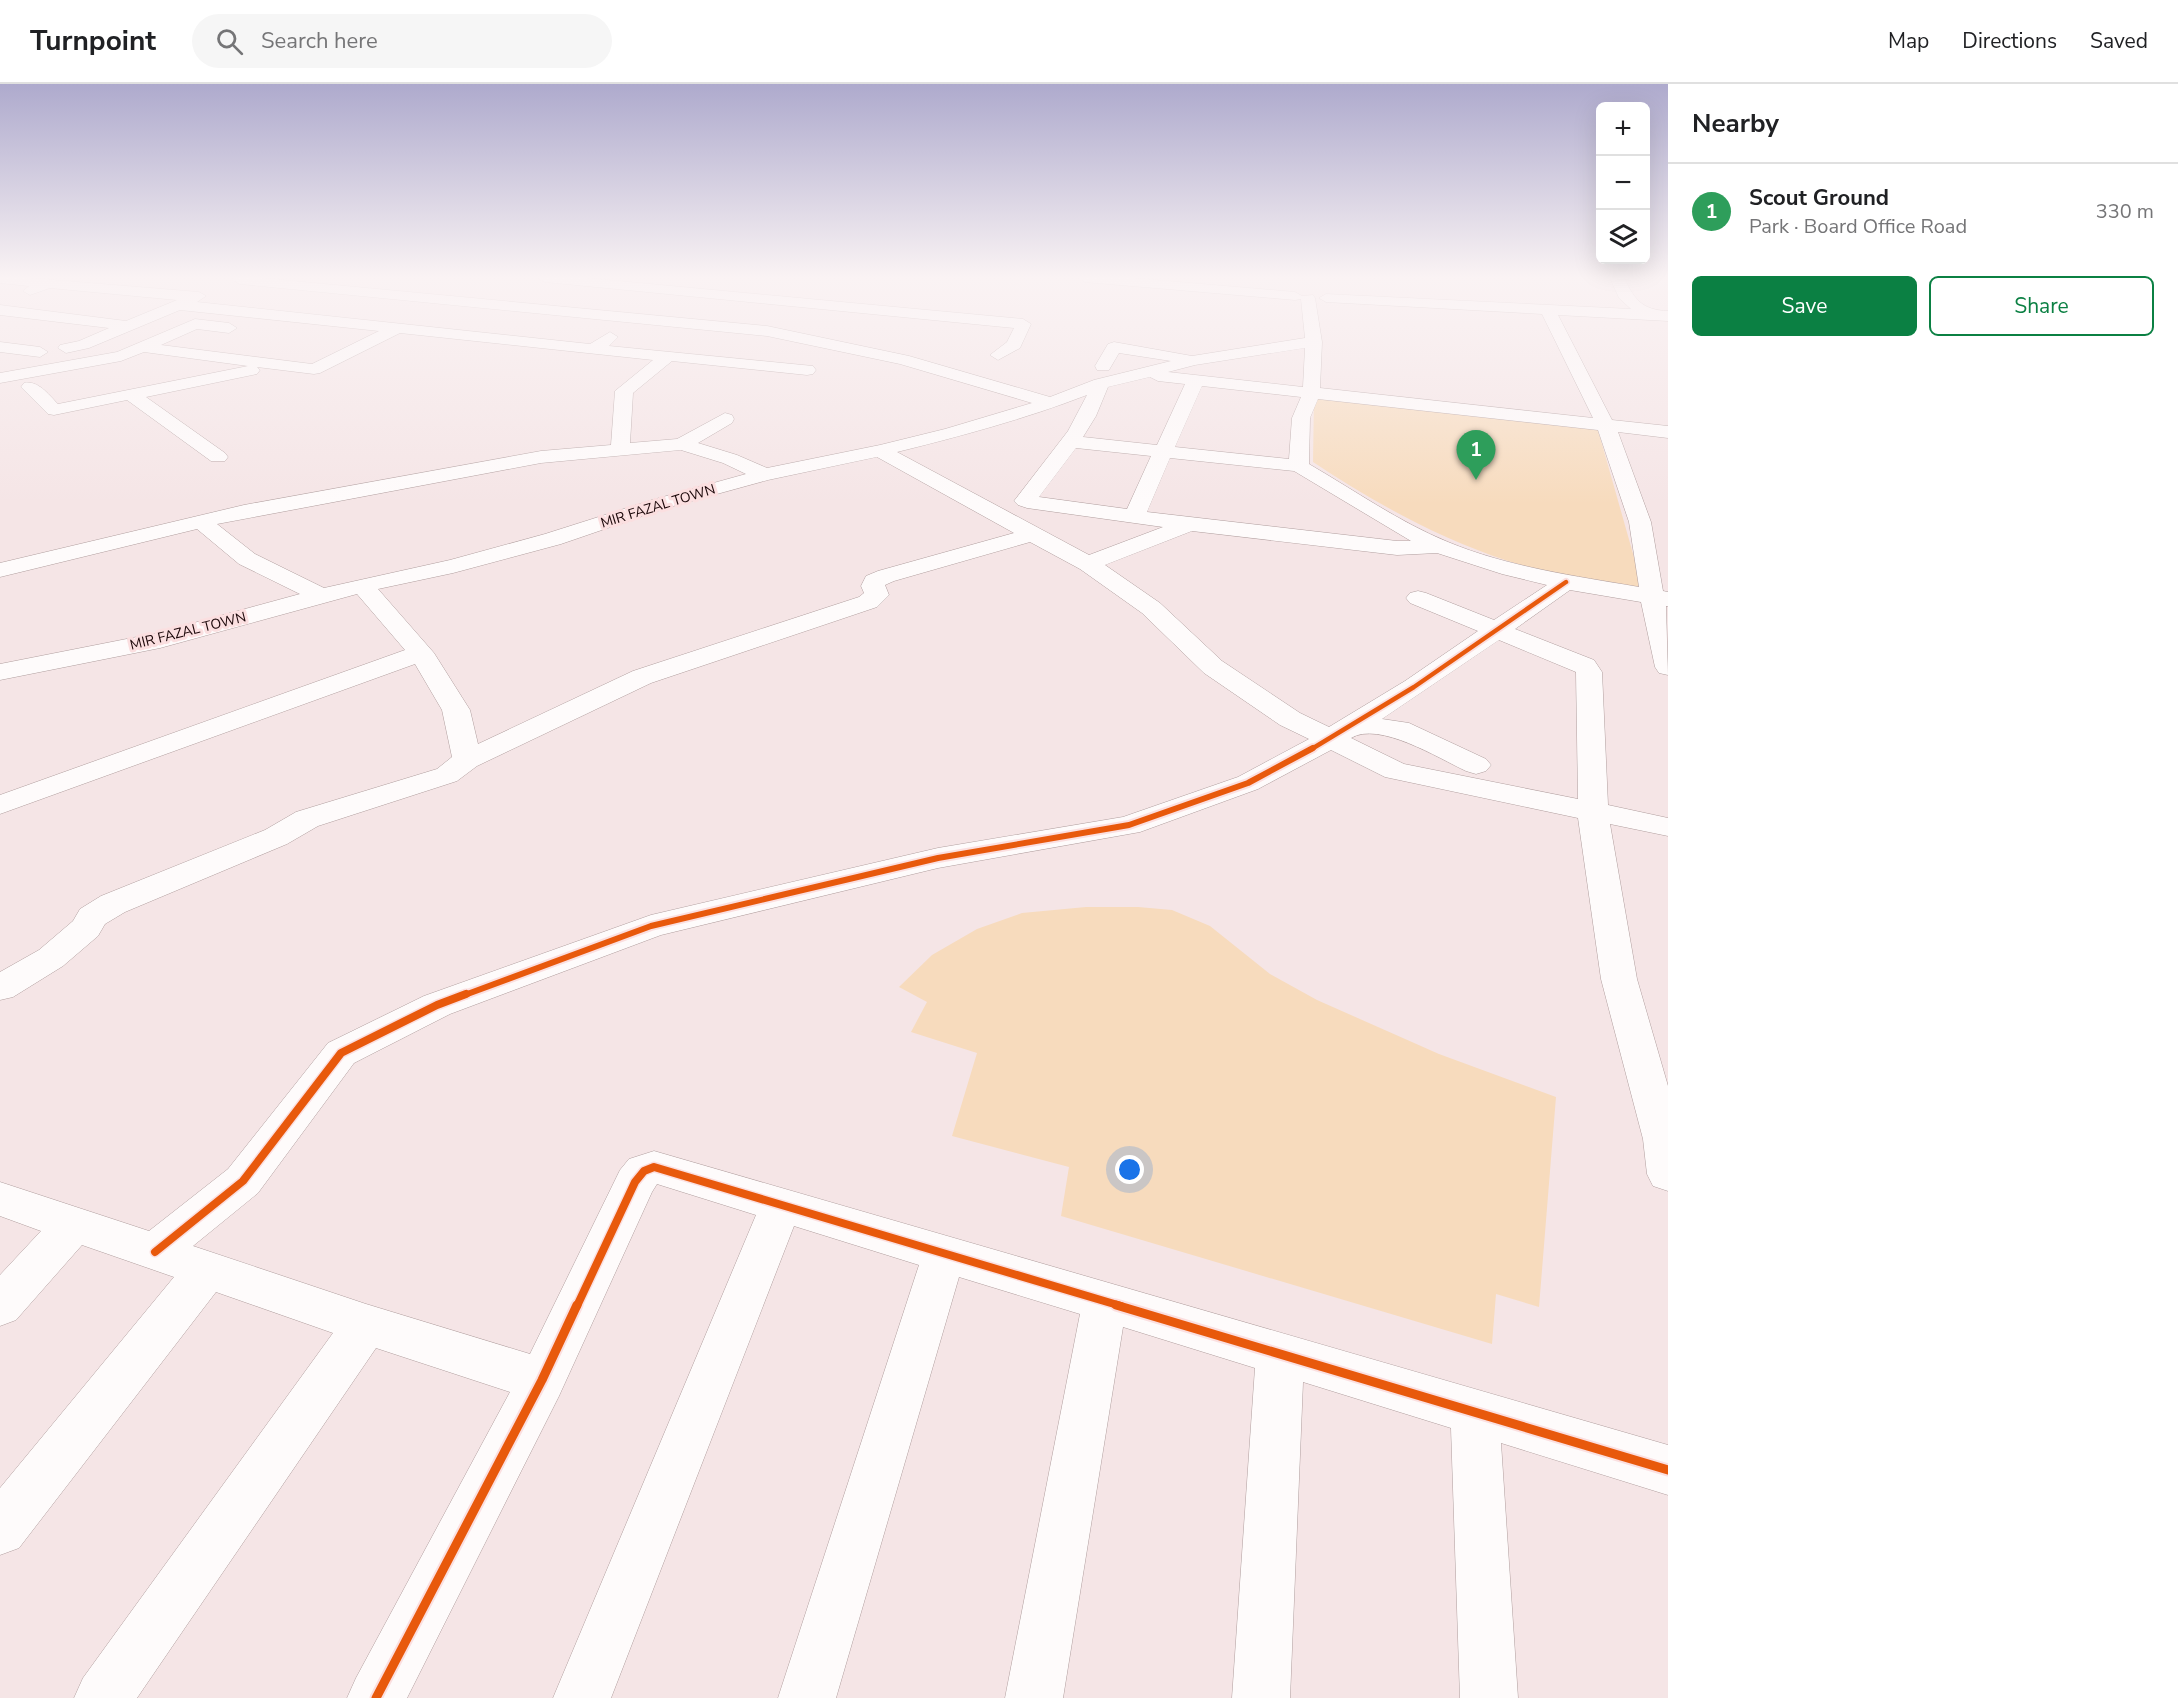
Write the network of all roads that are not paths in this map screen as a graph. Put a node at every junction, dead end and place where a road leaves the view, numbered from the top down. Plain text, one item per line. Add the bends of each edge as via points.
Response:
1 (32, 353) edge
2 (127, 353) edge
3 (182, 353) edge
4 (187, 353) edge
5 (347, 353) edge
6 (639, 353) edge
7 (871, 353) edge
8 (1001, 353) edge
9 (1111, 353) edge
10 (1167, 353) edge
11 (1239, 353) edge
12 (1313, 353) edge
13 (1570, 353) edge
14 (998, 355) dead end
15 (668, 356) junction
16 (0, 359) edge
17 (1195, 360) junction
18 (276, 364) junction
19 (807, 370) dead end
20 (1141, 374) junction
21 (1101, 375) junction
22 (0, 378) edge
23 (1195, 381) junction
24 (30, 387) junction
25 (0, 392) edge
26 (130, 394) junction
27 (1311, 394) junction
28 (1051, 402) junction
29 (725, 419) dead end
30 (1606, 426) junction
31 (1668, 432) edge
32 (1071, 442) junction
33 (682, 444) junction
34 (621, 449) junction
35 (880, 452) junction
36 (1164, 453) junction
37 (218, 457) dead end
38 (1299, 466) junction
39 (765, 476) junction
40 (1025, 501) junction
41 (994, 511) junction
42 (1134, 517) junction
43 (202, 522) junction
44 (1189, 524) junction
45 (1033, 534) junction
46 (1440, 547) junction
47 (1088, 564) junction
48 (0, 570) edge
49 (1566, 582) junction
50 (362, 585) junction
51 (321, 596) junction
52 (1418, 598) dead end
53 (1660, 598) edge
54 (1495, 630) junction
55 (421, 653) junction
56 (1668, 667) edge
57 (0, 672) edge
58 (1342, 732) junction
59 (467, 760) junction
60 (1476, 765) dead end
61 (0, 805) edge
62 (1593, 813) junction
63 (1668, 827) edge
64 (0, 988) edge
65 (1668, 1174) edge
66 (0, 1199) edge
67 (781, 1205) junction
68 (74, 1224) junction
69 (155, 1252) junction
70 (944, 1254) junction
71 (207, 1269) junction
72 (1105, 1301) junction
73 (0, 1306) edge
74 (366, 1324) junction
75 (1280, 1355) junction
76 (542, 1380) junction
77 (1474, 1413) junction
78 (1668, 1470) edge
79 (0, 1529) edge
80 (103, 1698) edge
81 (376, 1698) edge
82 (582, 1698) edge
83 (807, 1698) edge
84 (1034, 1698) edge
85 (1261, 1698) edge
86 (1488, 1698) edge

1 - 16 street
2 - 22 street
3 - 24 street via 50,378 53,383
4 - 18 street
5 - 18 street via 314,369
6 - 15 street
7 - 28 street
8 - 14 street
9 - 21 street
10 - 17 street
11 - 17 street, MIR FAZAL TOWN
12 - 27 street
13 - 30 street
15 - 19 street
15 - 34 street via 624,391
17 - 20 street, MIR FAZAL TOWN
18 - 26 street
20 - 21 street, MIR FAZAL TOWN
20 - 23 street
21 - 28 street, MIR FAZAL TOWN
21 - 32 street via 1094,403
23 - 27 street
23 - 36 street
24 - 25 street
24 - 26 street via 54,410
26 - 37 street
27 - 30 street
27 - 38 street via 1300,418
28 - 35 street, MIR FAZAL TOWN
29 - 33 street
30 - 31 street
30 - 53 street via 1640,522
32 - 36 street
32 - 40 street
33 - 34 street
33 - 39 street via 730,459
34 - 43 street via 541,457
35 - 39 street, MIR FAZAL TOWN
35 - 41 street
36 - 38 street
36 - 42 street
38 - 46 street
39 - 50 street, MIR FAZAL TOWN via 659,504 553,539
40 - 41 street
40 - 42 street
41 - 45 street
42 - 44 street
43 - 48 street
43 - 51 street via 252,562
44 - 46 street via 1397,548
44 - 47 street
45 - 47 street
45 - 59 street via 886,576 874,581 877,595 868,602 642,677
46 - 49 street
47 - 58 street via 1151,608 1213,667 1290,719
49 - 53 street
49 - 54 street
50 - 51 street, MIR FAZAL TOWN
50 - 55 street
51 - 57 street, MIR FAZAL TOWN via 160,640
52 - 54 street
53 - 56 street
54 - 58 street
54 - 62 street via 1585,666 1590,672
55 - 59 street via 456,710
55 - 61 street
58 - 60 street via 1399,729
58 - 62 street via 1395,771
58 - 69 street via 1248,783 1129,825 938,858 651,926 438,1005 340,1053 243,1181
59 - 64 street via 447,775 307,819 276,837 113,904 92,917 86,928 51,958
62 - 63 street
62 - 65 street via 1619,979 1663,1139
66 - 68 street
67 - 70 street
67 - 76 street via 654,1167 644,1171 635,1182
67 - 82 street
68 - 69 street
68 - 73 street
69 - 71 street
70 - 72 street
70 - 83 street
71 - 74 street
71 - 79 street
72 - 75 street
72 - 84 street
74 - 76 street
74 - 80 street
75 - 77 street
75 - 85 street
76 - 81 street
77 - 78 street
77 - 86 street

